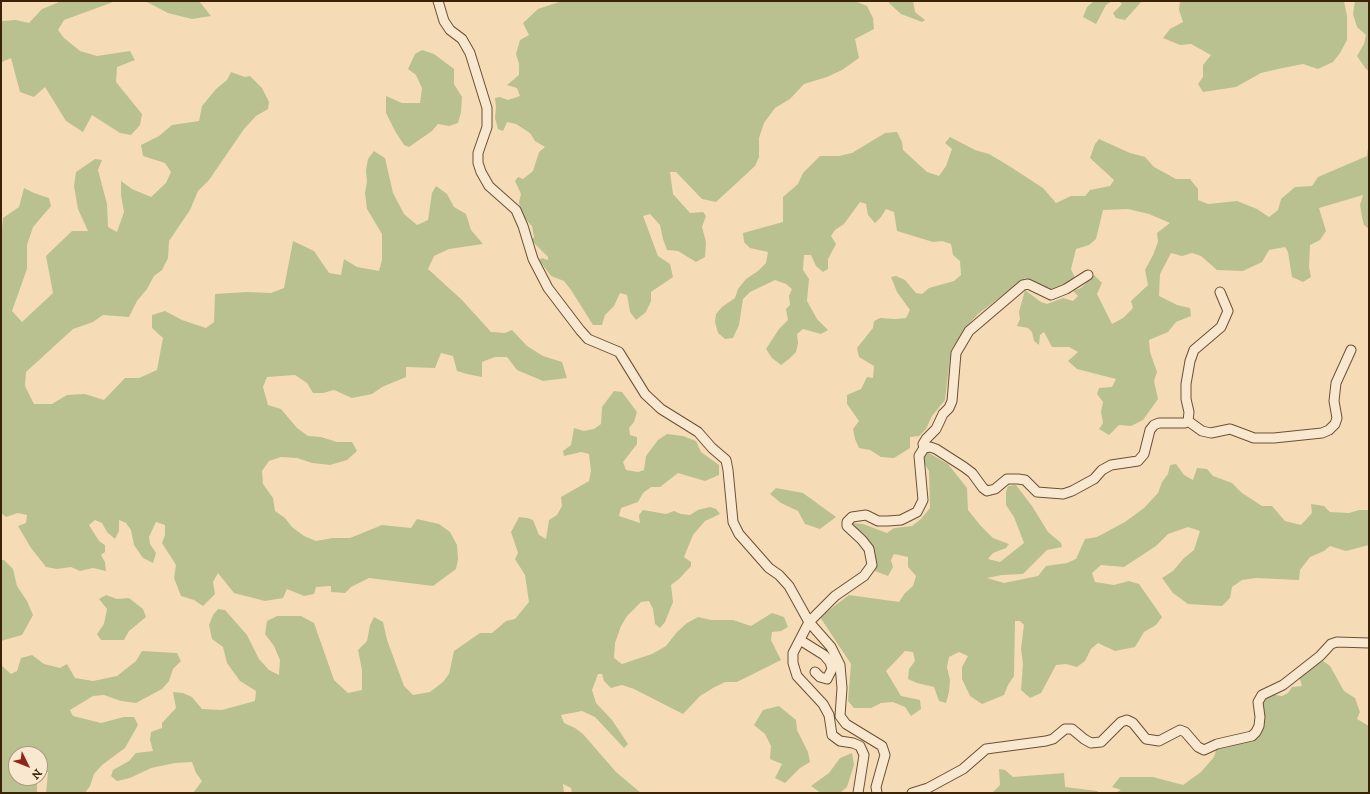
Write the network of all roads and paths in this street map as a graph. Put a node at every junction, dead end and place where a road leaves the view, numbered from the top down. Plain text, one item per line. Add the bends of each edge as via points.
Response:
1 (438, 1) edge
2 (1088, 275) dead end
3 (1220, 292) dead end
4 (1351, 350) dead end
5 (1188, 421) junction
6 (924, 448) junction
7 (809, 622) junction
8 (800, 640) junction
9 (1369, 643) edge
10 (815, 672) dead end
11 (858, 793) edge
12 (877, 793) edge
13 (912, 793) edge

1 - 7 street via 444,21 450,30 462,39 470,53 487,108 487,127 478,153 478,163 489,186 516,210 524,226 533,259 548,288 588,339 619,352 645,394 661,409 698,432 726,460 733,522 739,534 789,586
2 - 6 street via 1051,296 1023,284 969,331 956,353 952,401 936,429 926,438
3 - 5 street via 1228,311 1221,327 1194,350 1190,361 1186,384
4 - 5 street via 1336,383 1334,401 1337,418 1329,430 1322,433 1254,438 1230,429 1211,433 1202,431
5 - 6 street via 1154,425 1150,430 1144,454 1138,461 1111,465 1094,478 1063,494 1037,492 1025,480 1018,479 1007,480 995,489 987,491 964,467 936,449
6 - 7 street via 919,456 922,505 917,512 901,520 878,521 866,516 852,517 847,522 847,526 869,549 872,566 864,576 836,596
7 - 8 street
7 - 12 street via 831,648 840,664 840,716 846,724 882,746 885,755 876,787
8 - 10 street via 824,655 830,662 832,669 827,679
8 - 11 street via 793,653 797,676 822,704 828,715 832,735 840,741 860,746 864,755
9 - 13 street via 1331,644 1283,685 1262,695 1258,702 1258,726 1252,736 1217,744 1204,750 1180,730 1159,741 1146,739 1133,723 1127,720 1121,722 1101,742 1091,743 1072,729 1065,729 1053,739 1046,741 986,749 963,769 928,788

